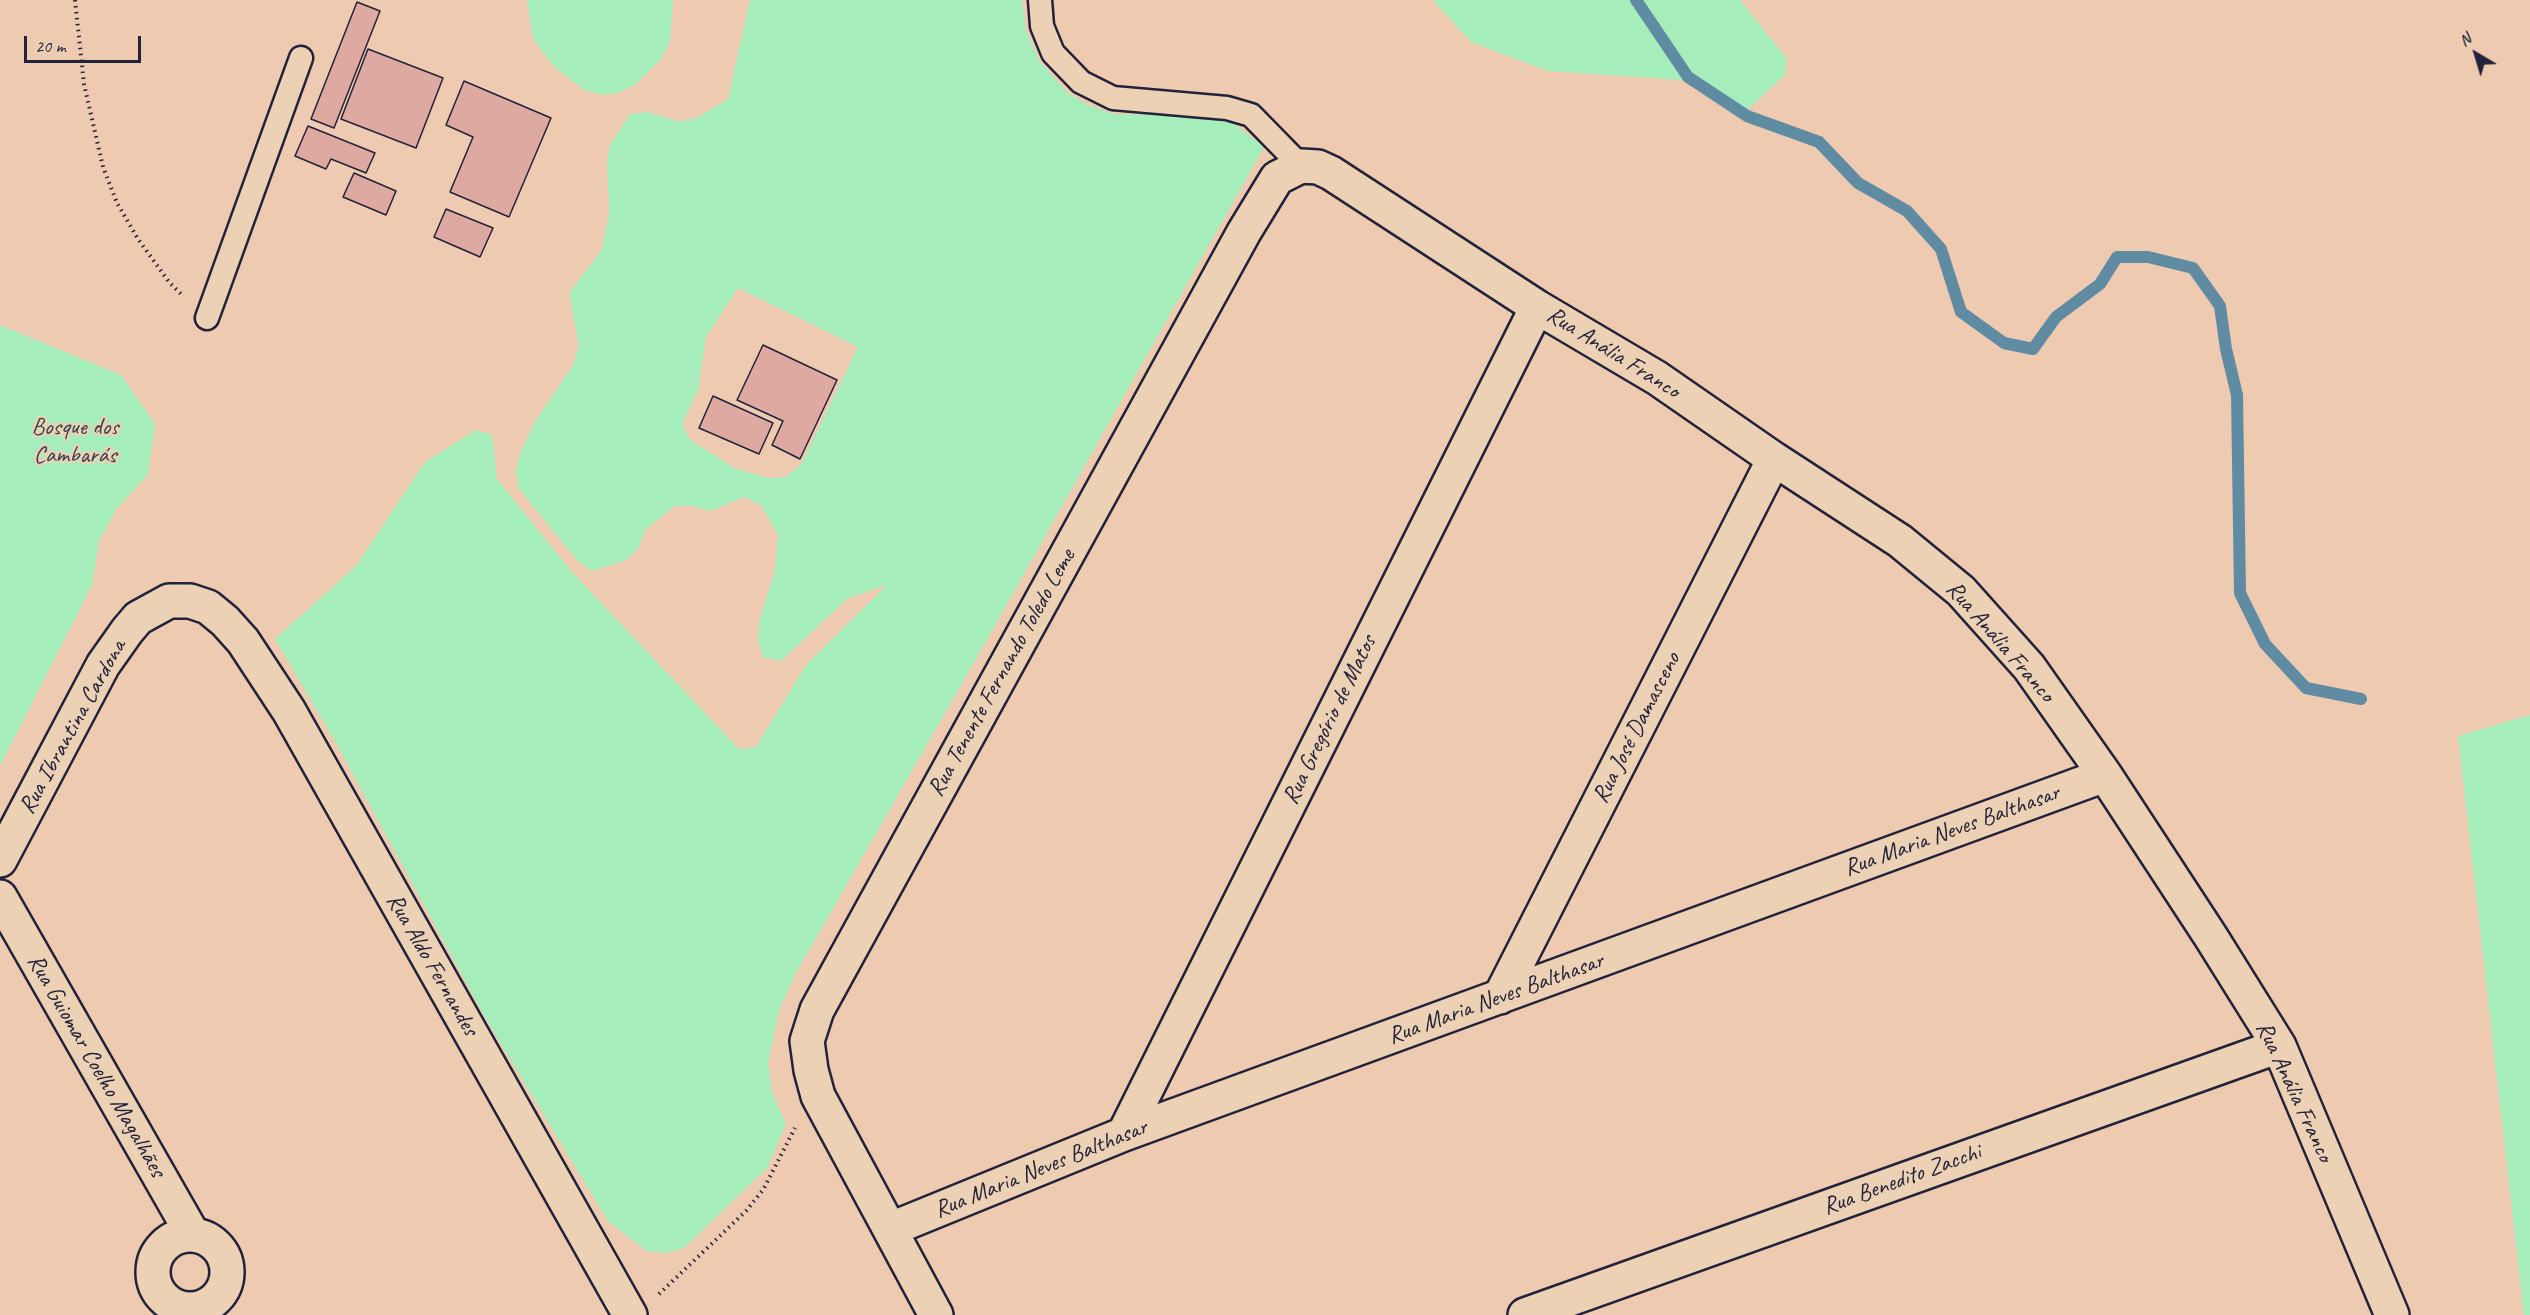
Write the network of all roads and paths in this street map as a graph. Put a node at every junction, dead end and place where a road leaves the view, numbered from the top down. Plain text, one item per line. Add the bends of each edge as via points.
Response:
1 (75, 0) edge
2 (1040, 0) edge
3 (301, 58) dead end
4 (1316, 170) junction
5 (1537, 307) junction
6 (207, 318) joint
7 (1774, 459) junction
8 (225, 621) joint
9 (2104, 775) junction
10 (0, 860) edge
11 (0, 897) edge
12 (1500, 998) junction
13 (2279, 1046) junction
14 (818, 1096) junction
15 (1124, 1134) junction
16 (891, 1229) junction
17 (192, 1235) junction
18 (230, 1302) edge
19 (158, 1305) edge
20 (642, 1307) edge
21 (936, 1315) edge
22 (1525, 1315) edge
23 (2392, 1315) edge

1 - 6 path via 84,84 103,167 117,203 169,282
2 - 4 lane via 1042,26 1053,52 1081,82 1113,98 1227,108 1251,115
3 - 6 lane
4 - 5 street, Rua Anália Franco
4 - 14 street, Rua Tenente Fernando Toledo Leme via 1277,178 1244,232 836,973 807,1041
5 - 7 street, Rua Anália Franco via 1657,378
5 - 15 street, Rua Gregório de Matos
7 - 9 street, Rua Anália Franco via 1900,541 1961,591 2029,667
7 - 12 street, Rua José Damasceno
8 - 10 street, Rua Ibrantina Cardona via 208,607 190,601 169,601 138,618 103,665
8 - 20 street, Rua Aldo Fernandes via 260,665 289,711
9 - 12 street, Rua Maria Neves Balthasar
9 - 13 street, Rua Anália Franco
11 - 17 street, Rua Guiomar Coelho Magalhães
12 - 15 street, Rua Maria Neves Balthasar
13 - 22 street, Rua Benedito Zacchi
13 - 23 street, Rua Anália Franco
14 - 16 street, Rua Tenente Fernando Toledo Leme
14 - 20 path via 793,1130 764,1190
15 - 16 street, Rua Maria Neves Balthasar
16 - 21 street, Rua Tenente Fernando Toledo Leme
17 - 18 street via 210,1241 223,1254
17 - 19 street via 174,1239 160,1250 153,1274
18 - 19 street via 215,1299 193,1309

